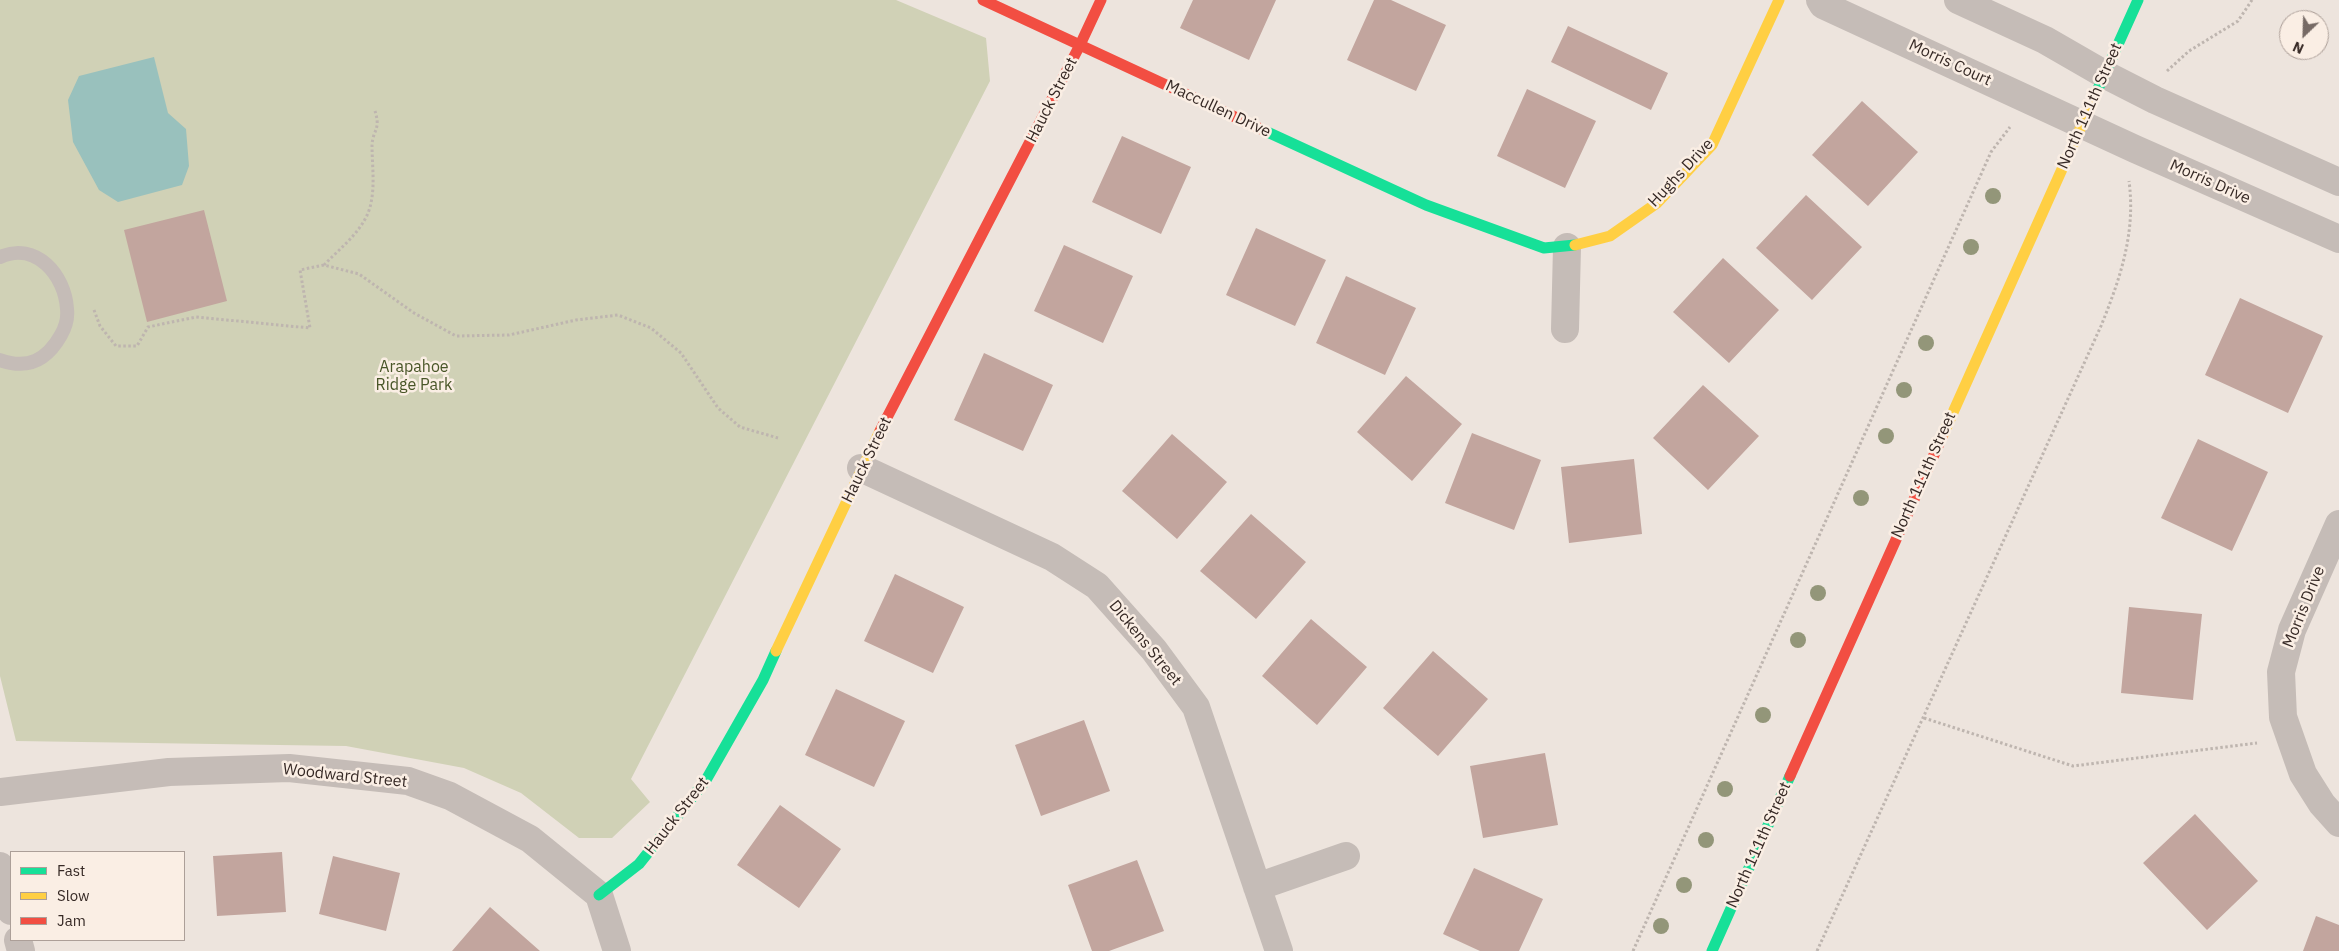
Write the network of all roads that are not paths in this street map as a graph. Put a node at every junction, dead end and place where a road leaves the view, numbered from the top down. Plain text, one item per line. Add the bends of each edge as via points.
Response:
1 (983, 0) edge
2 (1101, 0) edge
3 (1779, 0) edge
4 (1820, 0) edge
5 (1958, 0) edge
6 (2138, 0) edge
7 (1080, 45) junction
8 (2104, 74) junction
9 (2082, 124) junction
10 (2339, 182) edge
11 (1455, 216) joint
12 (2339, 239) edge
13 (1566, 247) junction
14 (0, 257) edge
15 (1565, 328) dead end
16 (0, 360) edge
17 (861, 468) junction
18 (2339, 524) edge
19 (0, 792) edge
20 (2331, 813) edge
21 (1346, 856) dead end
22 (0, 866) edge
23 (1257, 887) junction
24 (599, 895) junction
25 (10, 907) edge
26 (1716, 949) edge
27 (617, 951) edge
28 (1279, 951) edge

1 - 7 street, Maccullen Drive
2 - 7 street, Hauck Street
3 - 13 street, Hughs Drive via 1712,144 1657,203 1610,236
4 - 9 street, Morris Court via 1823,5
5 - 8 street via 2045,40
6 - 8 street, North 111th Street
7 - 11 street, Maccullen Drive
7 - 17 street, Hauck Street
8 - 9 street, North 111th Street
8 - 10 street
9 - 12 street, Morris Drive
9 - 26 street, North 111th Street
11 - 13 street, Hughs Drive via 1544,248
13 - 15 street
14 - 16 lane via 34,255 46,262 64,294 68,310 64,328 47,356 30,364
17 - 23 street, Dickens Street via 1052,556 1097,586 1154,650 1196,707
17 - 24 street, Hauck Street via 763,680 706,780 639,864
18 - 20 street, Morris Drive via 2292,630 2281,672 2283,717 2290,739 2303,774
19 - 24 street, Woodward Street via 169,772 280,769 408,781 450,796 530,839
21 - 23 street
22 - 25 street
23 - 28 street, Dickens Street
24 - 27 street

